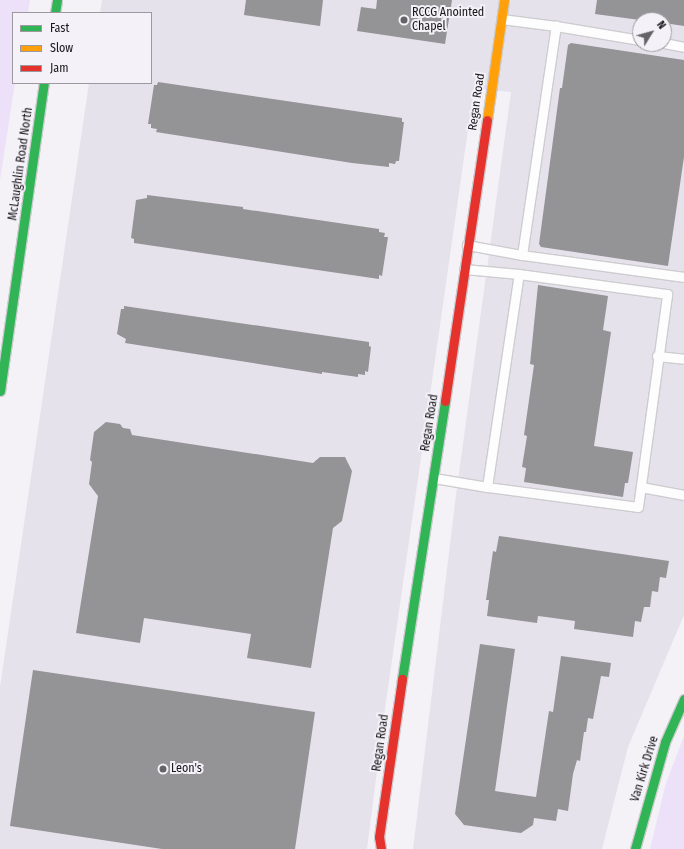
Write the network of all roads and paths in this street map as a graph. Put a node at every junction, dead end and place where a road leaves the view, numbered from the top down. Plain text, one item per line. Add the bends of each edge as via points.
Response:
1 (56, 0) edge
2 (504, 0) edge
3 (55, 12) edge
4 (501, 19) junction
5 (556, 26) junction
6 (632, 39) edge
7 (672, 45) edge
8 (684, 47) edge
9 (44, 84) edge
10 (467, 245) junction
11 (522, 255) junction
12 (464, 269) junction
13 (519, 274) junction
14 (684, 277) edge
15 (657, 356) junction
16 (684, 359) edge
17 (0, 392) edge
18 (434, 478) junction
19 (487, 487) junction
20 (641, 487) junction
21 (684, 495) edge
22 (683, 702) edge
23 (381, 849) edge
24 (635, 849) edge

1 - 3 street
2 - 4 street, Regan Road
4 - 5 lane
4 - 10 street, Regan Road
5 - 6 lane
5 - 11 lane
7 - 8 lane
9 - 17 street, McLaughlin Road North
10 - 11 lane
10 - 12 street, Regan Road
11 - 14 lane
12 - 13 lane
12 - 18 street, Regan Road
13 - 15 lane via 667,294
13 - 19 lane
15 - 16 lane
15 - 20 lane
18 - 19 lane
18 - 23 street, Regan Road via 393,744 380,837
19 - 20 lane via 638,507
20 - 21 lane
22 - 24 street, Van Kirk Drive via 664,742

